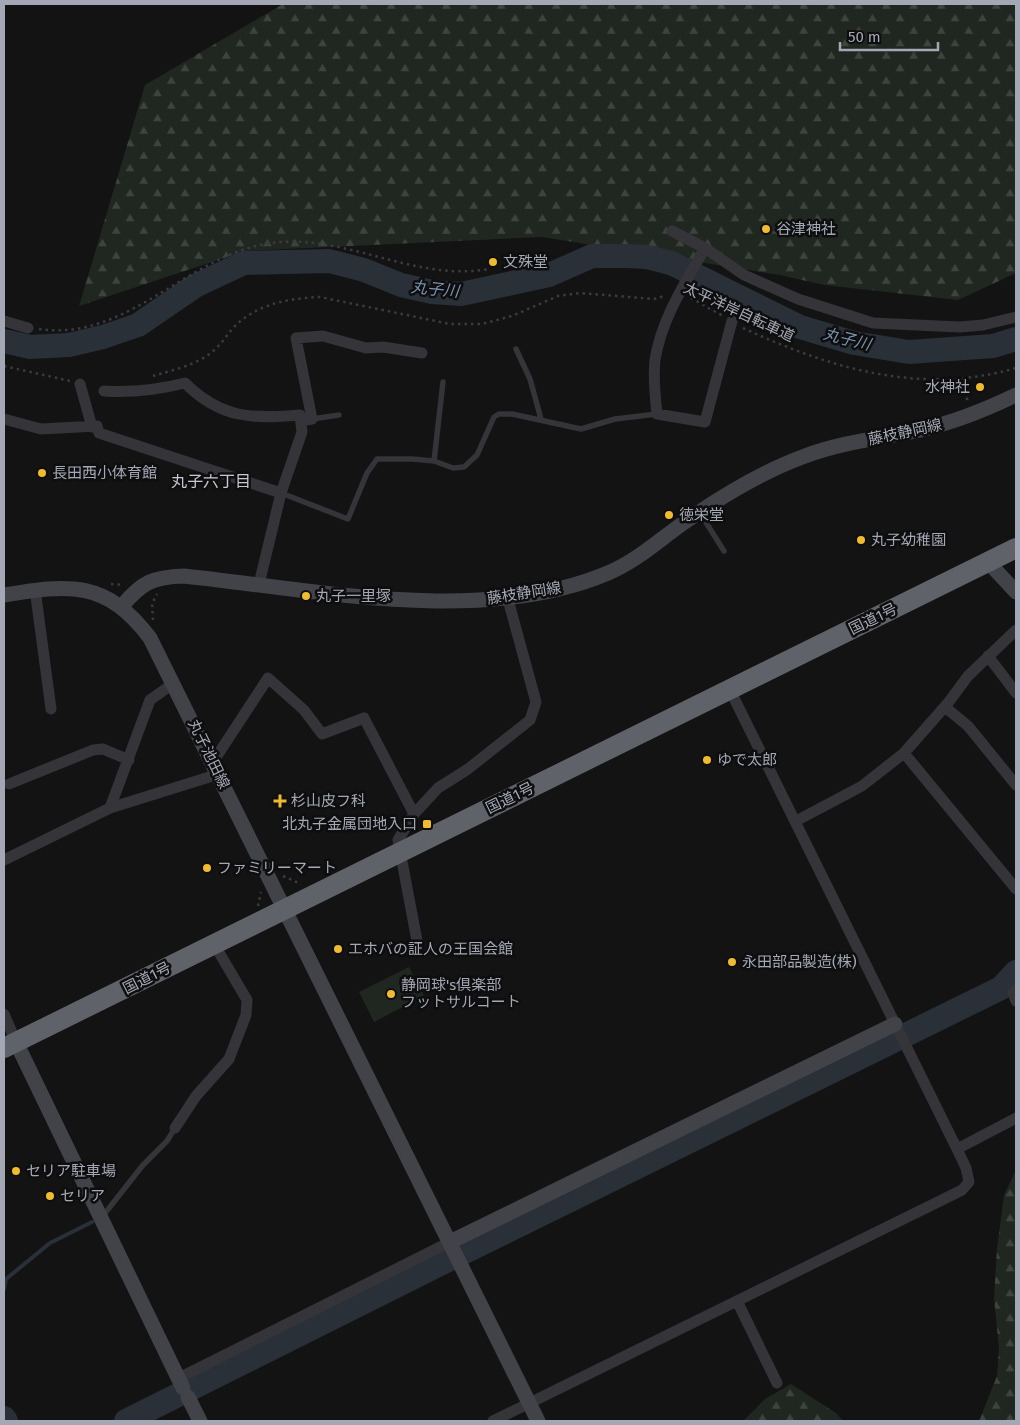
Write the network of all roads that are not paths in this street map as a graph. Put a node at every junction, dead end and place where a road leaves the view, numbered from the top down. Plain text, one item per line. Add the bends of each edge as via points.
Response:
1 (672, 231) dead end
2 (704, 250) junction
3 (1016, 316) edge
4 (4, 321) edge
5 (732, 322) road end
6 (28, 328) road end
7 (516, 349) dead end
8 (422, 354) dead end
9 (443, 382) dead end
10 (80, 384) road end
11 (104, 391) dead end
12 (1016, 395) edge
13 (657, 414) junction
14 (339, 415) dead end
15 (4, 419) edge
16 (541, 419) junction
17 (306, 420) junction
18 (92, 427) junction
19 (434, 461) junction
20 (281, 492) junction
21 (699, 512) junction
22 (1016, 548) edge
23 (724, 551) dead end
24 (988, 562) junction
25 (259, 584) junction
26 (35, 589) junction
27 (1016, 592) edge
28 (4, 594) edge
29 (507, 596) junction
30 (122, 606) junction
31 (1016, 630) edge
32 (988, 656) junction
33 (174, 683) junction
34 (730, 690) junction
35 (1016, 693) edge
36 (945, 707) junction
37 (51, 709) dead end
38 (904, 753) junction
39 (128, 760) junction
40 (216, 768) junction
41 (9, 784) dead end
42 (1016, 785) edge
43 (110, 808) junction
44 (414, 814) junction
45 (796, 821) junction
46 (400, 852) junction
47 (4, 860) edge
48 (1016, 890) edge
49 (285, 909) junction
50 (214, 944) junction
51 (418, 946) dead end
52 (1016, 989) edge
53 (1016, 1001) edge
54 (4, 1014) edge
55 (897, 1028) junction
56 (10, 1045) edge
57 (1016, 1118) edge
58 (175, 1128) joint
59 (957, 1148) junction
60 (100, 1218) junction
61 (451, 1245) junction
62 (737, 1301) junction
63 (777, 1383) dead end
64 (183, 1388) junction
65 (529, 1404) junction
66 (200, 1421) edge
67 (493, 1421) edge
68 (538, 1421) edge

1 - 2 street
2 - 3 street via 744,275 798,299 873,324 960,327
2 - 13 street via 681,291 658,345 655,362
4 - 6 street
5 - 13 street via 705,422
7 - 16 lane via 530,379
8 - 17 street via 383,347 366,348 323,336 296,338
9 - 19 lane
10 - 18 street
11 - 17 street via 155,391 185,383 198,396 232,414 248,417 300,415
12 - 21 street, 藤枝静岡線 via 972,415 806,456 742,485
13 - 16 lane via 614,419 581,429
14 - 17 lane
15 - 18 street via 41,429
16 - 19 lane via 499,414 494,417 470,464 453,468
17 - 20 street
18 - 20 street via 98,426 99,433
19 - 20 lane via 377,460 367,473 348,519
20 - 25 street
21 - 23 lane
21 - 29 street, 藤枝静岡線 via 631,561 610,572 541,592
22 - 24 highway, 国道1号
24 - 27 street
24 - 34 highway, 国道1号
25 - 29 street, 藤枝静岡線 via 417,600 481,600
25 - 30 street, 藤枝静岡線 via 184,576 161,577 135,590
26 - 28 street
26 - 30 street via 87,590
26 - 37 street
29 - 44 street via 536,702 534,712 530,720 468,769 438,788
30 - 33 street, 丸子池田線 via 150,638
31 - 32 street
32 - 35 street
32 - 36 street
33 - 39 street via 150,700
33 - 40 street, 丸子池田線
34 - 45 street
34 - 46 highway, 国道1号
36 - 38 street
36 - 42 street via 968,726
38 - 45 street via 862,786
38 - 48 street
39 - 41 street via 104,750 93,750
39 - 43 street
40 - 43 street
40 - 44 street via 268,678 304,710 322,734 364,718
40 - 49 street, 丸子池田線
43 - 47 street
44 - 46 street via 398,840
45 - 55 street
46 - 49 highway, 国道1号
46 - 51 street
49 - 50 highway, 国道1号
49 - 61 street, 丸子池田線
50 - 56 highway, 国道1号
50 - 58 street via 247,1000 246,1015 229,1059 196,1096
52 - 53 street via 1012,993
54 - 56 street
55 - 59 street
55 - 61 street
56 - 60 street
57 - 59 street
58 - 60 lane via 168,1141 143,1165
59 - 62 street via 969,1177 967,1186 962,1190
60 - 64 street
61 - 64 street
61 - 65 street, 丸子池田線
62 - 63 street
62 - 65 street
64 - 66 street
65 - 67 street
65 - 68 street, 丸子池田線

